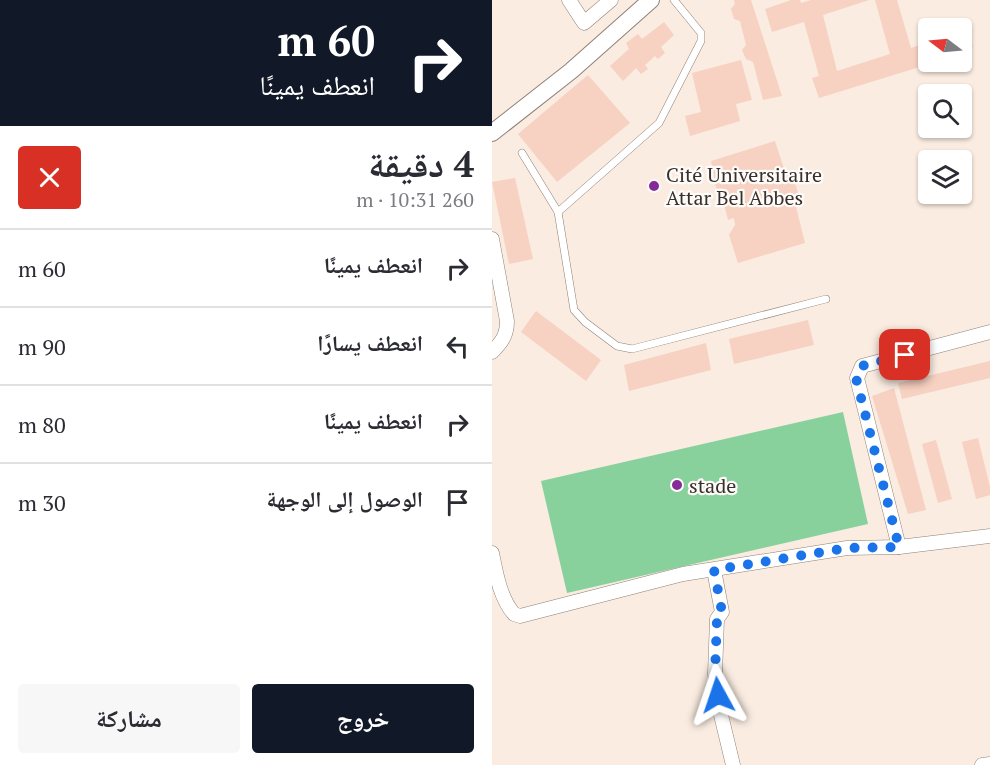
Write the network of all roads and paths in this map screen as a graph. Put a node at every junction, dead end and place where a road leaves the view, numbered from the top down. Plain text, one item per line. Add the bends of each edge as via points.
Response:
1 (569, 0) edge
2 (611, 0) edge
3 (651, 0) edge
4 (674, 0) edge
5 (492, 133) edge
6 (522, 153) dead end
7 (558, 212) junction
8 (492, 239) edge
9 (826, 299) dead end
10 (990, 332) edge
11 (492, 352) edge
12 (990, 536) edge
13 (899, 547) junction
14 (492, 553) edge
15 (714, 570) junction
16 (990, 764) edge
17 (733, 765) edge
18 (982, 765) edge

1 - 2 street via 584,23
3 - 5 street via 571,71
4 - 7 lane via 701,33 701,41 666,112
6 - 7 lane
7 - 9 lane via 574,310 617,346 632,350
8 - 11 street via 507,330
10 - 13 street via 862,366 856,378
12 - 13 street
13 - 15 street via 847,548
14 - 15 street via 506,600 514,614 520,616 683,574
15 - 17 street via 722,612 717,619 715,674
16 - 18 street

